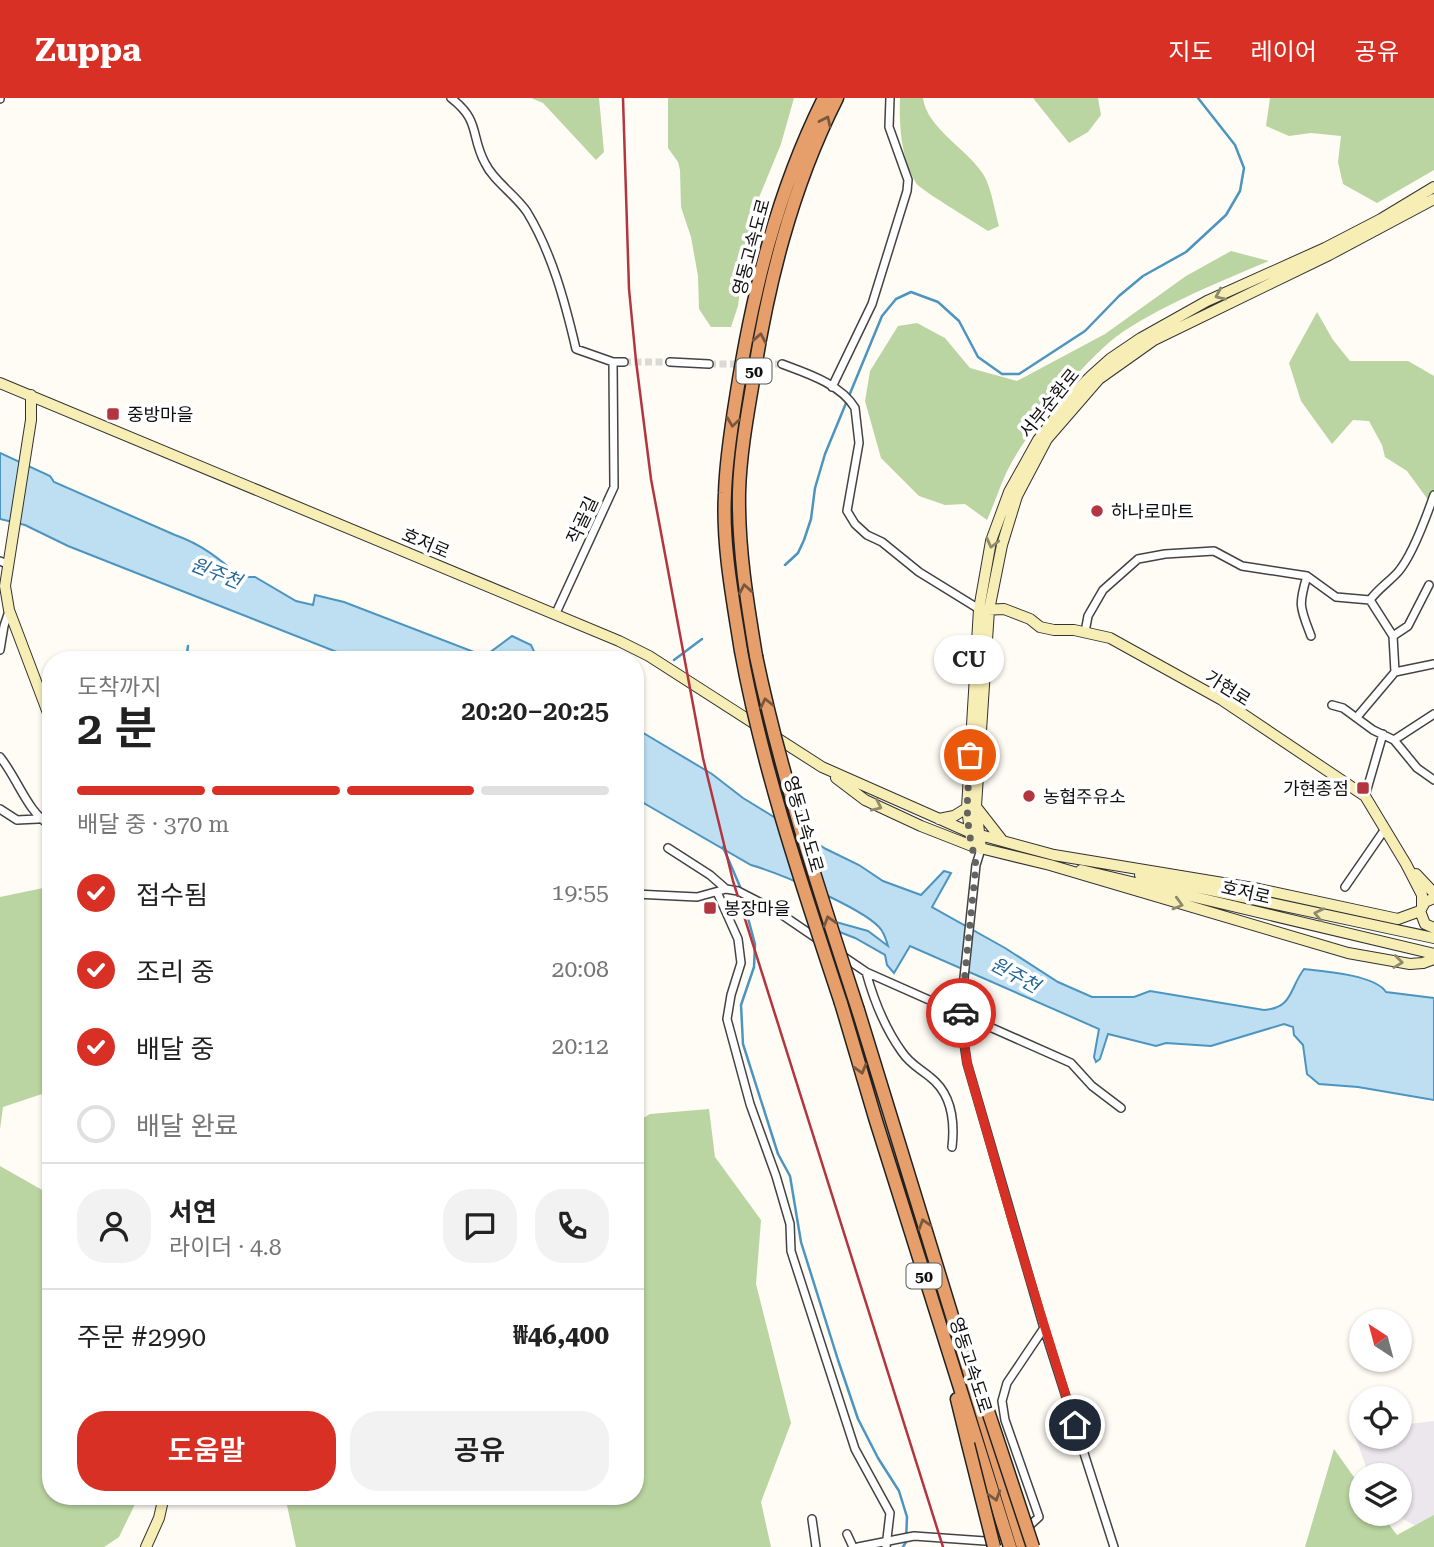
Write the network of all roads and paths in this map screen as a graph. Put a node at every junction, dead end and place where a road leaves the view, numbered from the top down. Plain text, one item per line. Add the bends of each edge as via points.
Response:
1 (451, 98) edge
2 (824, 98) edge
3 (837, 98) edge
4 (890, 98) edge
5 (1434, 187) edge
6 (1434, 200) edge
7 (613, 362) junction
8 (624, 362) tunnel mouth
9 (670, 362) tunnel mouth
10 (709, 363) tunnel mouth
11 (782, 364) tunnel mouth
12 (0, 383) edge
13 (836, 389) junction
14 (31, 395) junction
15 (1434, 495) edge
16 (5, 559) edge
17 (1307, 576) junction
18 (1429, 585) dead end
19 (1370, 600) junction
20 (9, 610) junction
21 (984, 610) junction
22 (556, 613) junction
23 (1085, 632) junction
24 (1311, 636) dead end
25 (1392, 636) junction
26 (0, 650) edge
27 (638, 651) edge
28 (644, 654) edge
29 (1434, 664) edge
30 (1395, 671) junction
31 (42, 696) edge
32 (1332, 705) dead end
33 (1434, 714) edge
34 (1357, 717) junction
35 (1383, 734) junction
36 (1394, 740) junction
37 (0, 757) edge
38 (822, 767) junction
39 (1434, 780) edge
40 (1365, 796) junction
41 (972, 807) junction
42 (0, 809) edge
43 (38, 819) junction
44 (937, 819) junction
45 (42, 821) edge
46 (1385, 829) junction
47 (974, 834) junction
48 (1002, 841) junction
49 (668, 848) dead end
50 (977, 848) junction
51 (1406, 864) junction
52 (1095, 869) junction
53 (1345, 887) dead end
54 (726, 889) junction
55 (717, 892) junction
56 (644, 894) edge
57 (1434, 895) edge
58 (1421, 909) junction
59 (1434, 928) edge
60 (1434, 938) edge
61 (1434, 957) edge
62 (866, 972) junction
63 (961, 1015) junction
64 (1121, 1108) dead end
65 (952, 1147) dead end
66 (949, 1305) junction
67 (1044, 1328) junction
68 (945, 1341) junction
69 (162, 1505) edge
70 (812, 1519) dead end
71 (1028, 1527) dead end
72 (848, 1534) dead end
73 (890, 1542) edge
74 (988, 1544) edge
75 (146, 1547) edge
76 (816, 1547) edge
77 (855, 1547) edge
78 (1010, 1547) edge
79 (1023, 1547) edge
80 (1033, 1547) edge
81 (1114, 1547) edge

1 - 7 street via 469,114 485,164 526,211 540,239 576,349
2 -> 68 highway, 영동고속도로 / 50, bridge via 787,184 758,283 724,495 730,577 749,693 777,798
66 -> 3 highway, 영동고속도로 / 50, bridge via 783,766 742,574 739,493 745,431 771,280 800,184
4 - 13 street via 890,127 908,180 907,191 872,303
5 -> 21 street, 서부순환로 via 1336,242 1175,318 1091,376 1050,424 1009,492 991,541
6 - 21 street, 서부순환로 via 1181,325 1099,379 1047,439 1017,496
7 - 8 street
7 - 22 street, 작골길 via 614,487
9 - 10 street
11 - 13 street, 가현로
12 - 14 street, 호저로
13 - 21 street, 가현로 via 852,403 857,418 859,443 847,511 855,524 919,572
14 - 16 street via 32,420
14 - 22 street, 호저로
15 - 19 street via 1425,523 1399,571
16 - 20 street
17 - 19 street via 1336,597
17 - 23 street via 1242,566 1214,551 1138,559 1102,590
17 - 24 street via 1300,600
18 - 25 street via 1408,626
19 - 25 street
20 - 26 street
20 - 31 street
21 - 23 street, 가현로 via 1004,609 1040,627
21 - 41 street, 서부순환로
22 - 27 street, 호저로
23 - 40 street, 가현로 via 1110,638 1222,700
25 - 30 street
28 - 38 street, 호저로
29 - 30 street
30 - 34 street
32 - 34 street
33 - 36 street
34 - 35 street
35 - 36 street
35 - 40 street
36 - 39 street via 1417,768
37 - 43 street
38 - 44 street, 호저로
38 -> 50 street, 호저로 via 865,800
40 - 46 street, 가현로
41 - 44 street
41 - 47 street, 서부순환로
41 - 48 street
42 - 43 street via 17,820
43 - 45 street
44 - 47 street, 호저로
46 - 51 street, 가현로
46 - 53 street
47 - 48 street, 호저로
47 - 50 street, 서부순환로
48 - 52 street, 호저로
49 - 54 street
50 - 52 street, 호저로 via 1050,866
50 - 63 street
51 - 57 street
51 - 58 street via 1422,895
52 - 58 street via 1259,889 1398,919
60 -> 52 street, 호저로
52 - 61 street, 호저로
52 -> 61 street via 1348,953 1410,964 1423,964
54 - 55 street
54 - 62 street via 775,909
55 - 56 street via 697,897
55 - 73 street via 738,939 741,963 727,1019 736,1057 790,1224 791,1251 855,1449 890,1513
57 - 58 street
58 - 59 street via 1425,924
62 - 63 street
62 - 65 street via 876,1005 901,1051 914,1067 932,1077 944,1094 952,1111
63 - 64 street via 1071,1063
63 - 67 street via 967,1063
66 - 79 highway, 영동고속도로 / 50
66 - 80 highway, bridge
67 - 71 street via 1007,1383 1002,1401 1039,1517
67 - 81 street
68 - 74 highway, bridge
68 -> 78 highway, 영동고속도로 / 50
69 - 75 street
70 - 76 street
72 - 77 street
73 - 74 street via 914,1536
73 - 77 street

